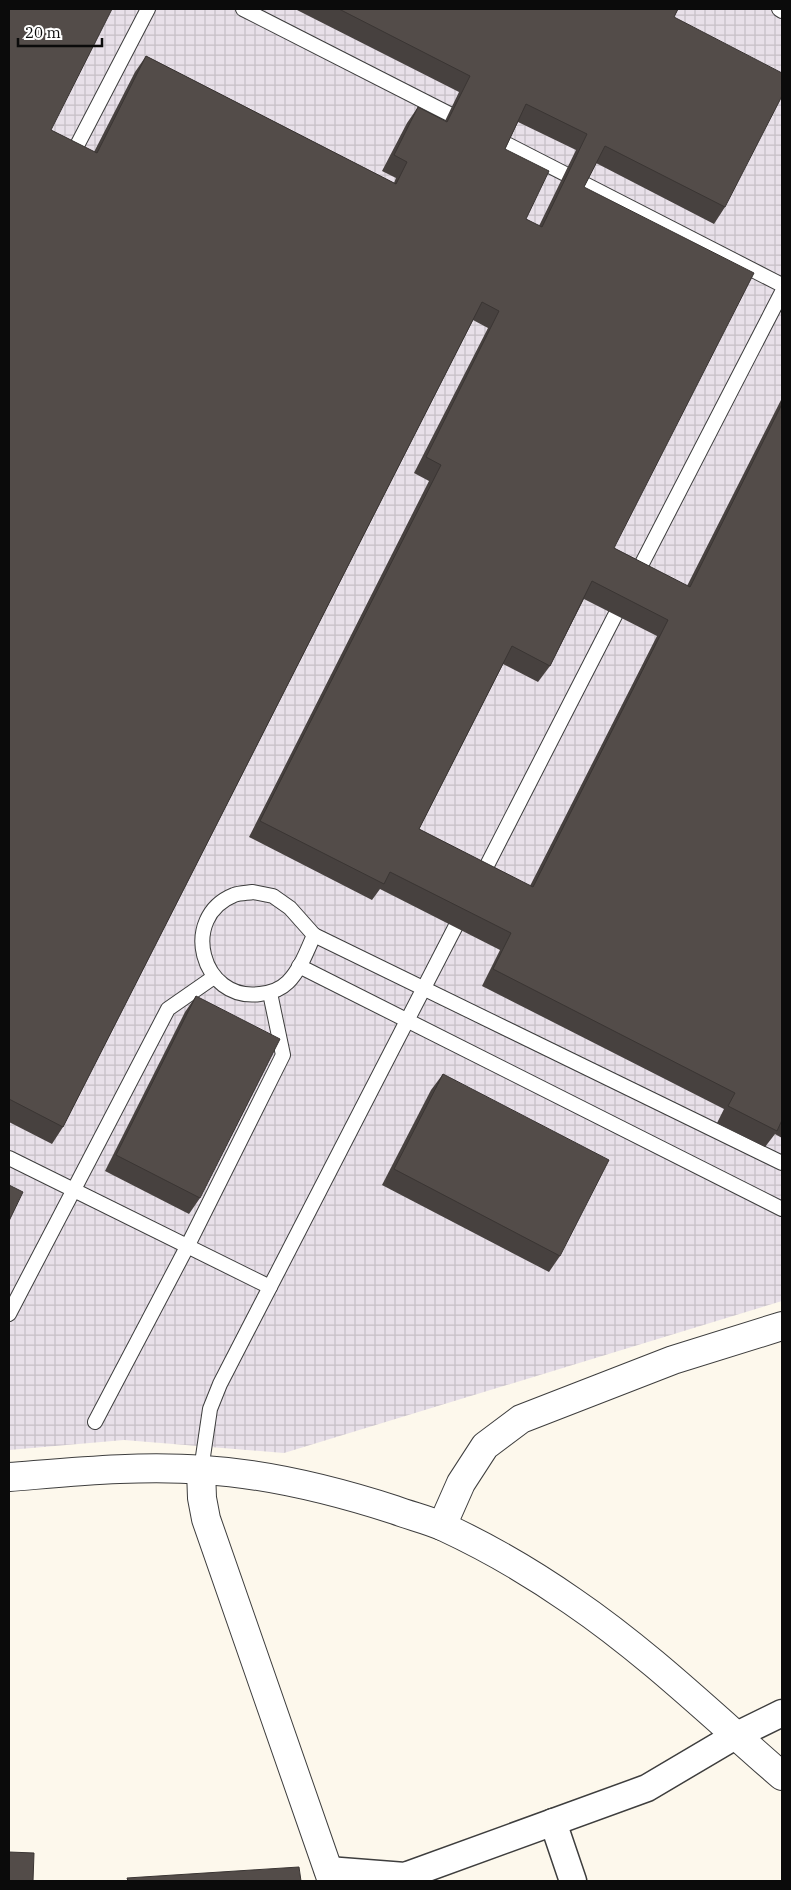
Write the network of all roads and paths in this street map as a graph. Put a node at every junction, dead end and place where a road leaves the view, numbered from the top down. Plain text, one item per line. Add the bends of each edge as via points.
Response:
1 (148, 9) edge
2 (243, 9) edge
3 (779, 9) edge
4 (782, 11) edge
5 (66, 169) edge
6 (782, 285) edge
7 (782, 292) edge
8 (314, 935) junction
9 (299, 966) junction
10 (214, 977) junction
11 (424, 988) junction
12 (270, 993) junction
13 (406, 1021) junction
14 (9, 1158) edge
15 (782, 1164) edge
16 (74, 1191) junction
17 (782, 1209) edge
18 (188, 1245) junction
19 (270, 1287) junction
20 (9, 1314) edge
21 (782, 1326) edge
22 (95, 1422) dead end
23 (202, 1470) junction
24 (9, 1477) edge
25 (442, 1526) junction
26 (782, 1713) edge
27 (735, 1736) junction
28 (782, 1776) edge
29 (553, 1822) junction
30 (330, 1876) edge
31 (573, 1881) edge

1 - 5 lane
2 - 6 lane
3 - 4 lane
7 - 11 lane
8 - 9 lane
8 - 10 lane via 290,908 273,896 253,892 234,896 218,906 206,922 201,941 204,961
8 - 11 lane
9 - 12 lane via 287,982
9 - 13 lane
10 - 12 lane via 230,990 250,996
10 - 16 lane via 168,1009
11 - 13 lane
11 - 15 lane
12 - 18 lane via 283,1055
13 - 17 lane
13 - 19 lane
14 - 16 lane
16 - 18 lane
16 - 20 lane
18 - 19 lane
18 - 22 lane
19 - 23 lane via 210,1409
21 - 25 street via 673,1360 521,1419 485,1446 461,1483
23 - 24 street via 124,1470
23 - 25 street via 299,1484 360,1499
23 - 30 street via 206,1519
25 - 27 street via 511,1562 573,1601 629,1644
26 - 27 street
27 - 28 street
27 - 29 street via 647,1788
29 - 30 street via 405,1876
29 - 31 street

